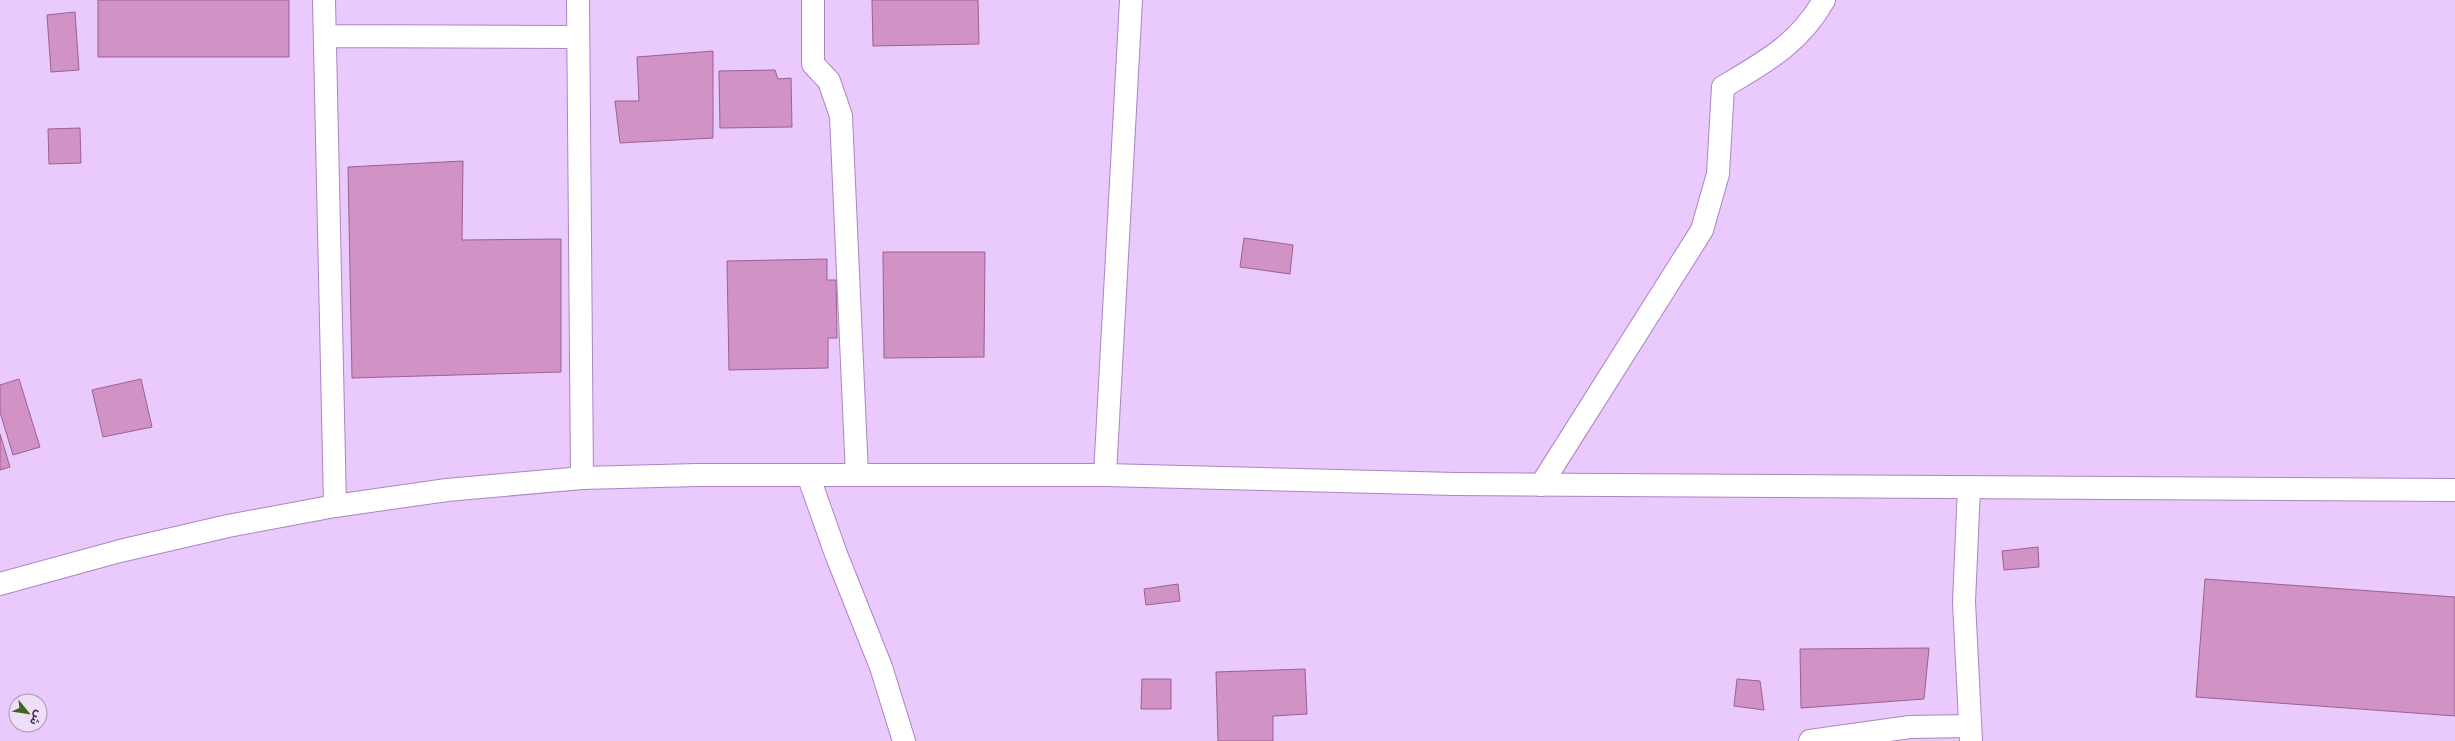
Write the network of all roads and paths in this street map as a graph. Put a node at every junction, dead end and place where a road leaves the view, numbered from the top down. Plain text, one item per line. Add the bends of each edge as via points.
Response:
1 (324, 0) edge
2 (578, 0) edge
3 (813, 0) edge
4 (1131, 0) edge
5 (1824, 0) edge
6 (325, 36) junction
7 (578, 37) junction
8 (808, 475) junction
9 (857, 475) junction
10 (1105, 476) junction
11 (582, 478) junction
12 (1541, 485) junction
13 (1969, 487) junction
14 (2455, 490) edge
15 (335, 506) junction
16 (0, 584) edge
17 (1970, 734) edge
18 (904, 741) edge
19 (1810, 741) edge

1 - 6 street
2 - 7 street
3 - 9 street via 813,64 829,81 841,116
4 - 10 street
5 - 12 street via 1811,23 1771,58 1723,87 1718,174 1702,230
6 - 7 street
6 - 15 street
7 - 11 street
8 - 9 street
8 - 11 street
8 - 18 street via 881,667
9 - 10 street
10 - 12 street
11 - 15 street via 448,490
12 - 13 street
13 - 14 street
13 - 17 street via 1964,602
15 - 16 street via 204,531
17 - 19 street via 1910,727

